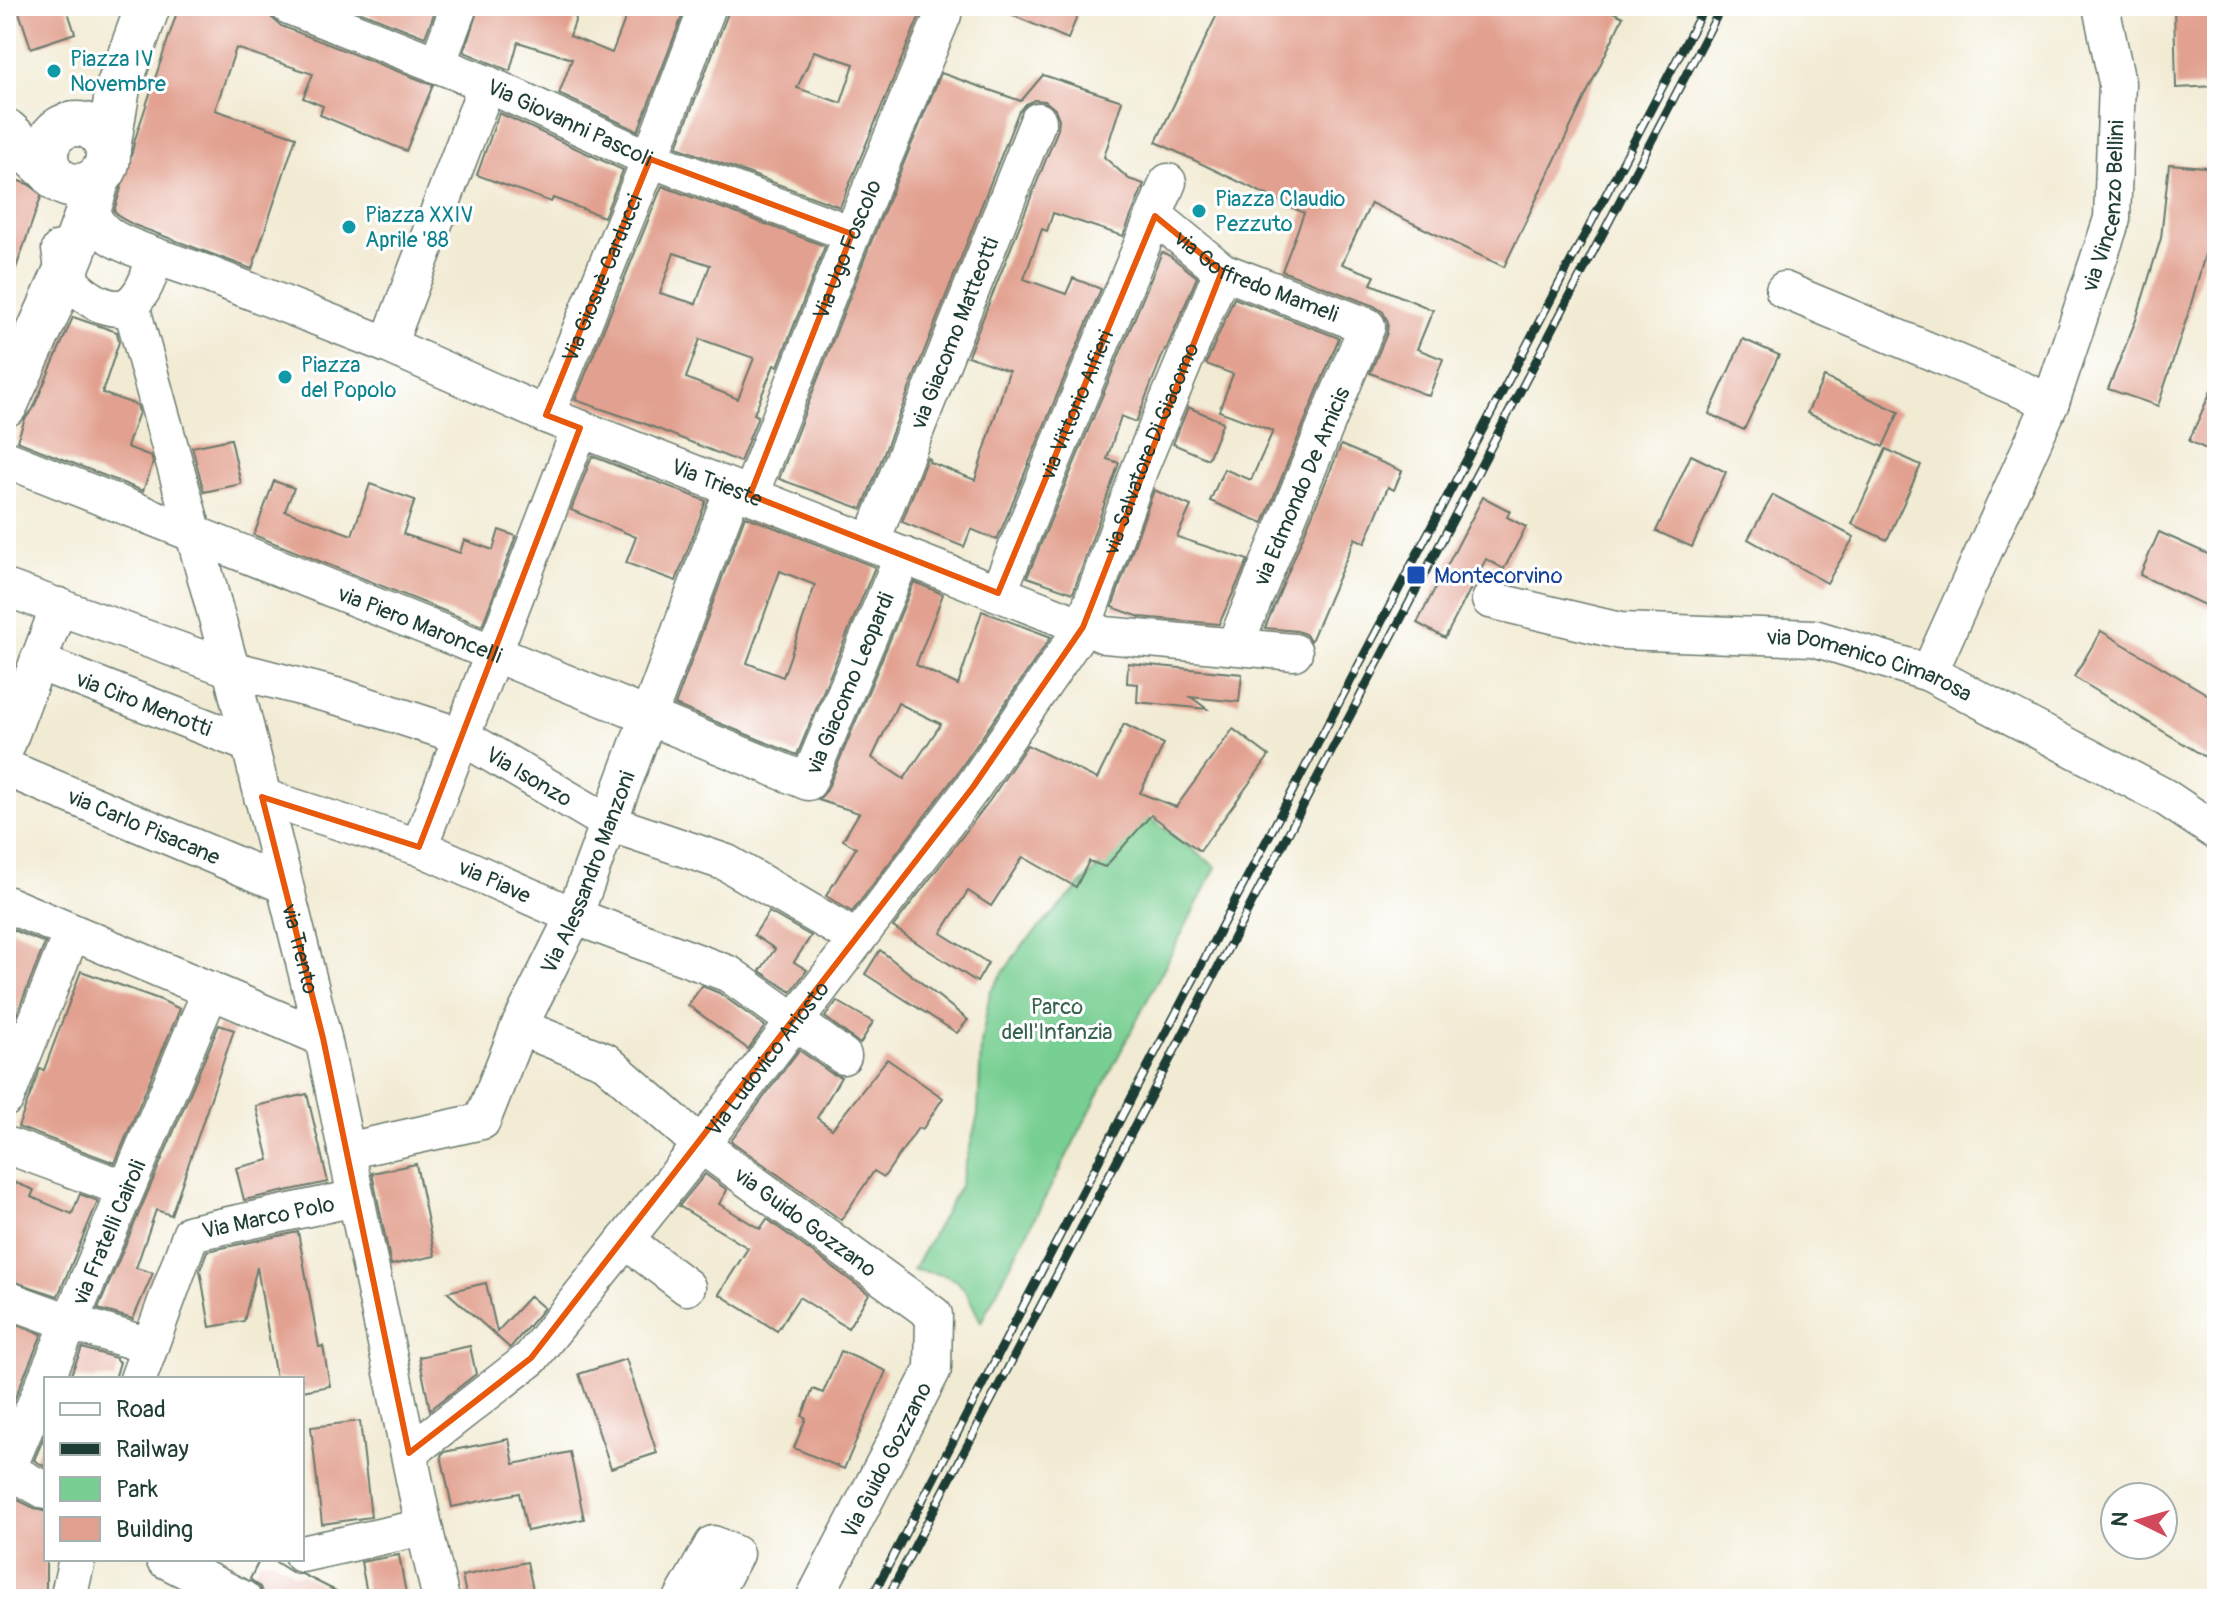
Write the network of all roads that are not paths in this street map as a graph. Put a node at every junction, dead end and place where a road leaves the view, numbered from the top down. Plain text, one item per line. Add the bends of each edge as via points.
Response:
1 (148, 6) edge
2 (289, 6) edge
3 (459, 6) edge
4 (708, 6) edge
5 (939, 6) edge
6 (2101, 6) edge
7 (437, 65) junction
8 (487, 84) junction
9 (6, 116) edge
10 (1038, 121) dead end
11 (6, 131) edge
12 (650, 159) junction
13 (78, 179) junction
14 (1168, 182) dead end
15 (1155, 216) junction
16 (852, 234) junction
17 (155, 256) junction
18 (1222, 271) junction
19 (66, 274) junction
20 (1784, 290) dead end
21 (131, 305) junction
22 (1367, 326) joint
23 (388, 345) junction
24 (6, 357) edge
25 (2051, 402) junction
26 (6, 404) edge
27 (546, 415) junction
28 (580, 428) junction
29 (6, 459) edge
30 (742, 492) junction
31 (194, 536) junction
32 (887, 549) junction
33 (6, 588) edge
34 (998, 593) junction
35 (1490, 600) dead end
36 (59, 606) junction
37 (1083, 627) junction
38 (1235, 645) junction
39 (1294, 652) dead end
40 (493, 653) junction
41 (38, 662) junction
42 (231, 669) junction
43 (1929, 673) junction
44 (647, 717) junction
45 (461, 736) junction
46 (249, 744) junction
47 (6, 747) edge
48 (6, 768) edge
49 (262, 797) junction
50 (609, 823) junction
51 (2217, 832) edge
52 (419, 847) junction
53 (284, 885) junction
54 (6, 904) edge
55 (574, 916) junction
56 (72, 932) junction
57 (857, 939) junction
58 (211, 990) junction
59 (794, 1022) junction
60 (519, 1027) junction
61 (323, 1038) junction
62 (843, 1056) dead end
63 (6, 1098) edge
64 (6, 1145) edge
65 (701, 1145) junction
66 (346, 1151) junction
67 (126, 1189) junction
68 (356, 1198) junction
69 (625, 1240) junction
70 (687, 1287) dead end
71 (6, 1299) edge
72 (934, 1315) joint
73 (69, 1322) junction
74 (144, 1362) edge
75 (46, 1377) edge
76 (44, 1382) edge
77 (409, 1453) junction
78 (7, 1470) edge
79 (44, 1490) edge
80 (424, 1527) junction
81 (304, 1554) edge
82 (77, 1561) edge
83 (168, 1561) edge
84 (68, 1599) edge
85 (243, 1599) edge
86 (441, 1599) edge
87 (682, 1599) edge
88 (711, 1599) edge
89 (814, 1599) edge

1 - 13 main road
2 - 7 street, Via Giovanni Pascoli
3 - 7 street
4 - 12 street, Via Giosuè Carducci
5 - 16 street, Via Ugo Foscolo via 943,15
6 - 25 street, via Vincenzo Bellini via 2117,83 2112,219
7 - 8 street, Via Giovanni Pascoli
8 - 12 street, Via Giovanni Pascoli
8 - 23 street
9 - 13 main road via 29,128
10 - 32 street, via Giacomo Matteotti
11 - 13 main road
12 - 16 street, Via Giovanni Pascoli
12 - 27 street, Via Giosuè Carducci
13 - 17 street, Via Trieste
13 - 19 main road
13 - 24 main road
14 - 15 street, via Vittorio Alfieri
15 - 18 street, via Goffredo Mameli
15 - 34 street, via Vittorio Alfieri
16 - 30 street, Via Ugo Foscolo
17 - 21 street
17 - 23 street, Via Trieste
18 - 22 street, via Goffredo Mameli
18 - 37 street, via Salvatore Di Giacomo via 1140,468
19 - 21 street via 85,297 115,308
19 - 26 main road
20 - 25 street
21 - 31 street, via Trento
22 - 38 street, via Edmondo De Amicis
23 - 27 street, Via Trieste
25 - 43 street, via Vincenzo Bellini
27 - 28 street, Via Trieste
28 - 30 street, Via Trieste
28 - 40 street
29 - 31 street, via Piero Maroncelli
30 - 32 street, Via Trieste
30 - 44 street, Via Alessandro Manzoni
31 - 40 street, via Piero Maroncelli
31 - 42 street, via Trento
32 - 34 street, Via Trieste
32 - 44 street, via Giacomo Leopardi via 808,782
33 - 36 street, Via Isonzo
34 - 37 street, Via Trieste
35 - 43 street, via Domenico Cimarosa via 1620,631 1814,638
36 - 41 street
36 - 42 street, Via Isonzo
37 - 38 street, Via Trieste via 1105,635
37 - 57 street, Via Ludovico Ariosto via 973,787
38 - 39 street, Via Trieste
40 - 44 street, via Piero Maroncelli
40 - 45 street
41 - 46 street, via Ciro Menotti
41 - 47 street
42 - 45 street, Via Isonzo
42 - 46 street, via Trento
43 - 51 street, via Domenico Cimarosa via 2163,796
44 - 50 street, Via Alessandro Manzoni
45 - 50 street, Via Isonzo
45 - 52 street
46 - 49 street, via Trento
48 - 53 street, via Carlo Pisacane
49 - 52 street, via Piave
49 - 53 street, via Trento
50 - 55 street, Via Alessandro Manzoni
50 - 57 street, Via Isonzo via 727,863
52 - 55 street, via Piave
53 - 61 street, via Trento
54 - 56 street
55 - 59 street, via Piave via 729,974
55 - 60 street, Via Alessandro Manzoni
56 - 58 street
56 - 63 street
57 - 59 street, Via Ludovico Ariosto
58 - 61 street
58 - 67 street, via Fratelli Cairoli
59 - 62 street, via Piave
59 - 65 street, Via Ludovico Ariosto
60 - 65 street, via Guido Gozzano via 605,1061
60 - 66 street, Via Alessandro Manzoni via 482,1121
61 - 66 street, via Trento
64 - 67 street
65 - 69 street, Via Ludovico Ariosto
65 - 72 street, via Guido Gozzano
66 - 68 street, via Trento
67 - 73 street, via Fratelli Cairoli
68 - 74 street, Via Marco Polo via 191,1233
68 - 77 street, via Trento
69 - 70 street
69 - 77 street, Via Ludovico Ariosto via 531,1358
71 - 73 street
72 - 89 street, Via Guido Gozzano via 933,1369
73 - 74 street
73 - 75 street, via Fratelli Cairoli
76 - 78 street, via Fratelli Cairoli
77 - 80 street, via Trento
78 - 79 street
80 - 81 street
80 - 86 street, via Trento
82 - 84 street
83 - 85 street
87 - 88 street via 713,1544 735,1554

